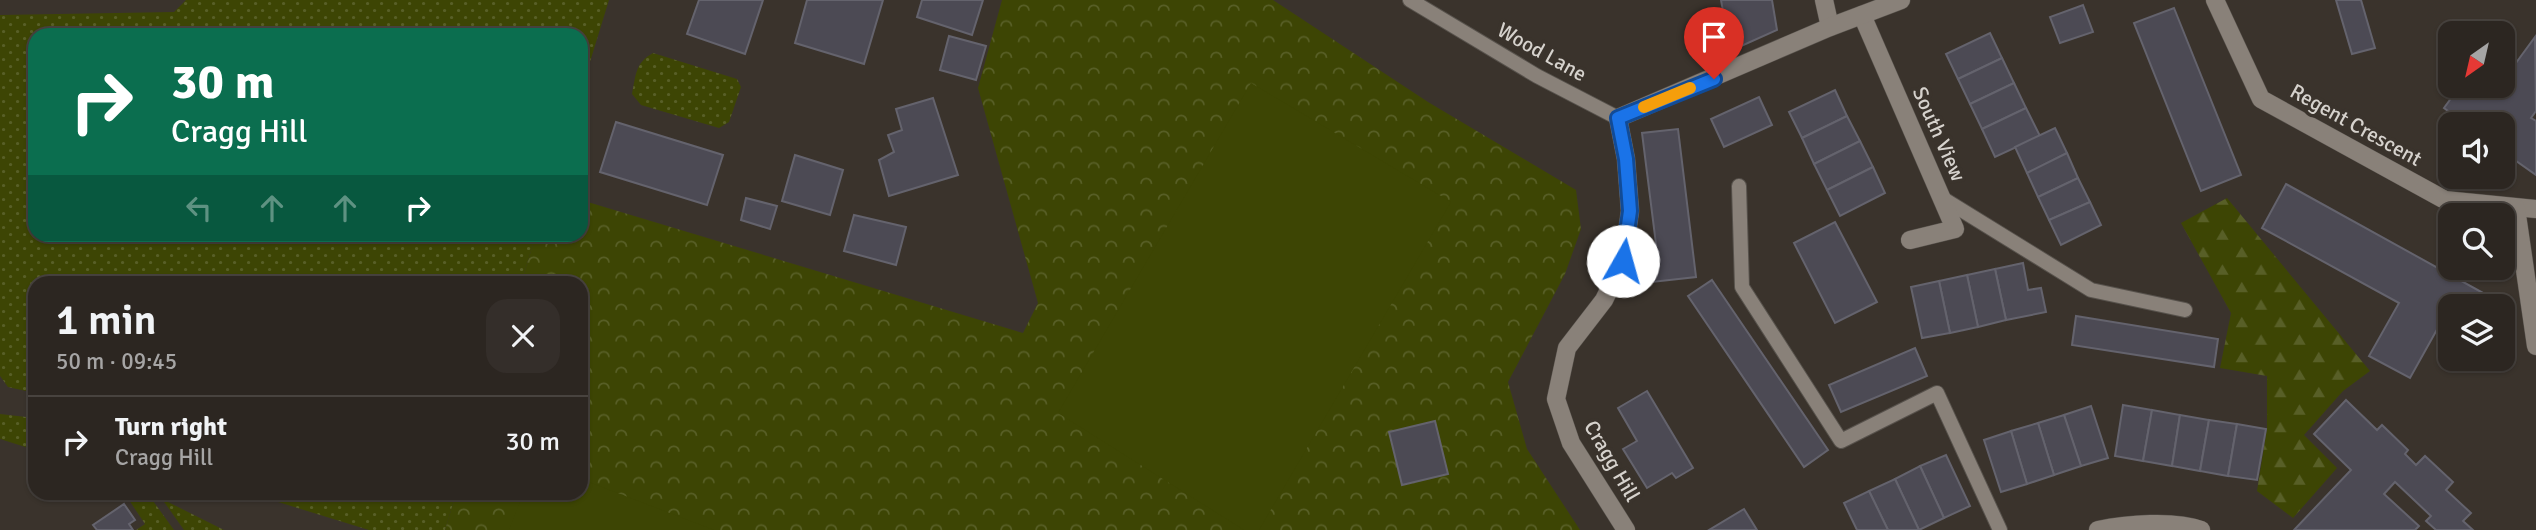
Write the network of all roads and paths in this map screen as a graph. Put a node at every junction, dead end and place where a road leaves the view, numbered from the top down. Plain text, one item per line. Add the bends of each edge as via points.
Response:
1 (1410, 0) edge
2 (1824, 0) edge
3 (1901, 0) edge
4 (2215, 0) edge
5 (1862, 15) junction
6 (1830, 27) junction
7 (1618, 118) junction
8 (1739, 186) dead end
9 (1942, 198) junction
10 (2516, 208) junction
11 (2536, 209) edge
12 (1910, 240) dead end
13 (2185, 310) dead end
14 (2536, 346) edge
15 (1626, 530) edge
16 (2000, 530) edge
17 (2098, 530) edge
18 (2201, 530) edge

1 - 7 lane, Wood Lane
2 - 6 street
3 - 5 street
4 - 10 street, Regent Crescent via 2261,99 2445,200
5 - 6 street
5 - 9 street, South View
6 - 7 street
7 - 15 street, Cragg Hill via 1630,211 1623,261 1604,300 1567,348 1556,399 1572,443
8 - 16 lane via 1742,287 1841,441 1937,393
9 - 12 street, South View via 1955,229
9 - 13 lane via 2091,290
10 - 11 street, Regent Crescent
10 - 14 street
17 - 18 street via 2186,524

